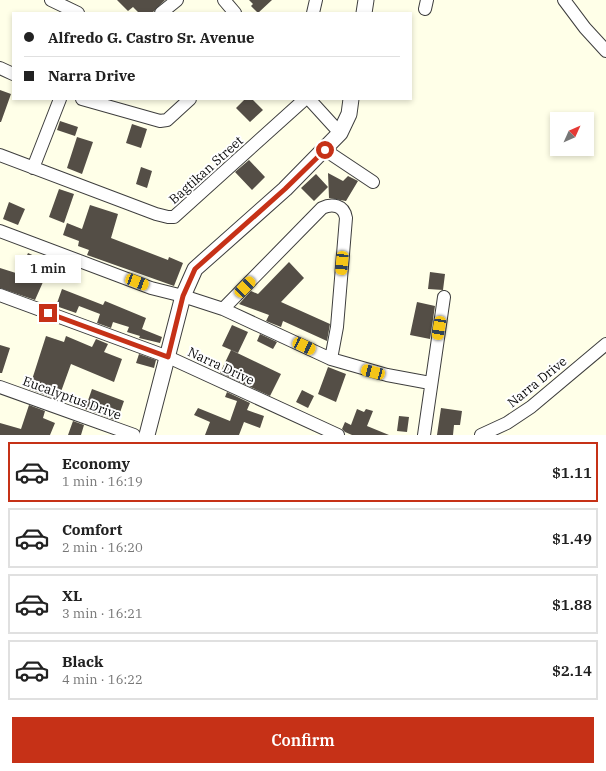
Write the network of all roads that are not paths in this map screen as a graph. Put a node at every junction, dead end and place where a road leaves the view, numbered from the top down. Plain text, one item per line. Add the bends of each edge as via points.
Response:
1 (51, 0) edge
2 (177, 0) edge
3 (224, 0) edge
4 (316, 0) edge
5 (366, 0) edge
6 (564, 0) edge
7 (76, 12) edge
8 (162, 12) edge
9 (233, 12) edge
10 (313, 12) edge
11 (364, 12) edge
12 (606, 51) edge
13 (0, 68) edge
14 (12, 74) edge
15 (60, 100) edge
16 (86, 100) edge
17 (189, 100) edge
18 (304, 100) edge
19 (310, 100) edge
20 (351, 100) edge
21 (340, 133) junction
22 (325, 150) junction
23 (0, 155) edge
24 (34, 168) junction
25 (372, 182) dead end
26 (0, 231) edge
27 (0, 295) edge
28 (183, 296) junction
29 (444, 296) dead end
30 (223, 309) junction
31 (606, 344) edge
32 (168, 357) junction
33 (332, 359) junction
34 (430, 383) junction
35 (0, 387) edge
36 (134, 435) edge
37 (147, 435) edge
38 (338, 435) edge
39 (424, 435) edge
40 (481, 435) edge

1 - 7 street
2 - 8 street
3 - 9 street
4 - 10 street
5 - 11 street
6 - 12 street
13 - 14 street
15 - 24 street
16 - 17 street via 160,121 167,120
18 - 24 street, Bagtikan Street via 174,217 156,214
19 - 21 street
20 - 21 street via 349,114
21 - 22 street
22 - 25 street
22 - 28 street via 285,189 201,262 195,269
23 - 24 street, Bagtikan Street
26 - 28 street via 151,288
27 - 32 street, Narra Drive
28 - 30 street
28 - 32 street
29 - 34 street
30 - 33 street
30 - 33 street via 322,208 333,205 341,207 346,218
31 - 40 street, Narra Drive via 531,407 507,423
32 - 37 street
32 - 38 street, Narra Drive
33 - 34 street via 387,375
34 - 39 street
35 - 36 street, Eucalyptus Drive

